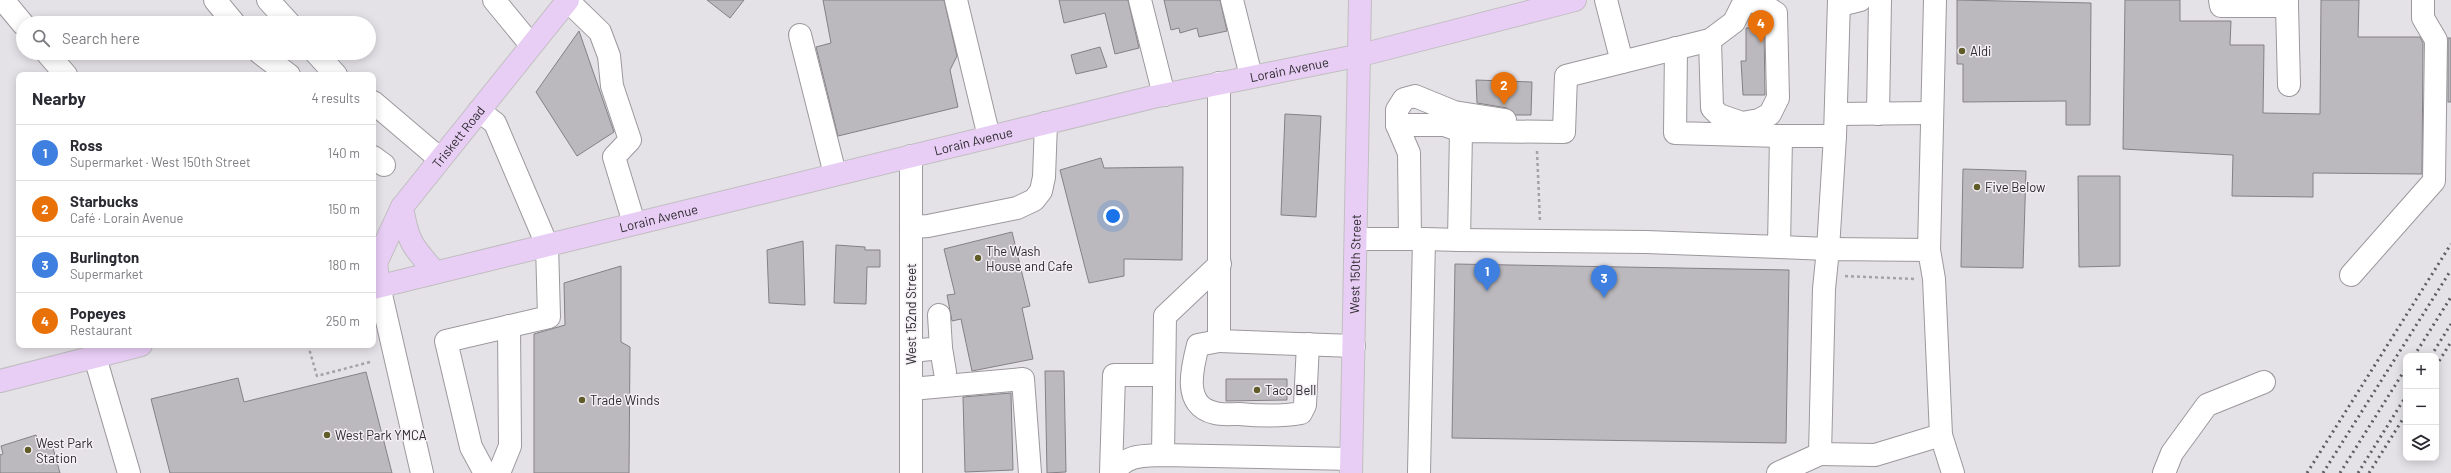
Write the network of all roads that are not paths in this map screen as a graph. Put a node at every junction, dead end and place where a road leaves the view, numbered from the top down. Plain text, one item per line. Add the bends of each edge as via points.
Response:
1 (3, 0) edge
2 (215, 0) edge
3 (494, 0) edge
4 (568, 0) edge
5 (956, 0) edge
6 (1140, 0) edge
7 (1232, 0) edge
8 (1360, 0) edge
9 (1575, 0) edge
10 (1606, 0) edge
11 (1747, 0) edge
12 (1880, 0) edge
13 (1935, 0) edge
14 (2220, 0) edge
15 (2423, 0) edge
16 (1846, 2) edge
17 (2287, 3) edge
18 (1533, 5) edge
19 (16, 16) edge
20 (228, 16) edge
21 (800, 35) dead end
22 (1710, 40) junction
23 (531, 45) junction
24 (1676, 48) junction
25 (1361, 55) junction
26 (53, 60) edge
27 (269, 60) edge
28 (322, 60) edge
29 (1622, 62) junction
30 (63, 72) edge
31 (285, 72) edge
32 (333, 72) edge
33 (1251, 76) junction
34 (1219, 83) junction
35 (2289, 85) dead end
36 (1164, 95) junction
37 (376, 105) edge
38 (1712, 108) junction
39 (479, 111) junction
40 (1932, 113) junction
41 (1836, 114) junction
42 (1878, 114) junction
43 (1565, 121) junction
44 (1046, 123) junction
45 (1397, 125) junction
46 (1461, 131) junction
47 (1705, 134) junction
48 (1781, 136) junction
49 (1835, 136) junction
50 (989, 137) junction
51 (911, 156) junction
52 (440, 159) junction
53 (835, 174) junction
54 (402, 206) junction
55 (634, 223) junction
56 (911, 227) junction
57 (1356, 239) junction
58 (1417, 239) junction
59 (1459, 240) junction
60 (547, 245) junction
61 (1779, 247) junction
62 (1828, 249) junction
63 (1929, 250) junction
64 (1220, 264) junction
65 (435, 272) junction
66 (2350, 275) dead end
67 (376, 287) edge
68 (939, 316) dead end
69 (509, 326) junction
70 (1219, 340) junction
71 (1308, 344) junction
72 (1354, 346) junction
73 (130, 348) edge
74 (942, 348) junction
75 (911, 351) junction
76 (95, 357) junction
77 (945, 372) dead end
78 (1164, 375) junction
79 (0, 381) edge
80 (2264, 382) dead end
81 (911, 389) junction
82 (1941, 435) junction
83 (1820, 454) junction
84 (1163, 455) junction
85 (1351, 466) edge
86 (129, 473) edge
87 (422, 473) edge
88 (485, 473) edge
89 (500, 473) edge
90 (911, 473) edge
91 (1030, 473) edge
92 (1113, 473) edge
93 (1419, 473) edge
94 (1778, 473) edge
95 (1953, 473) edge
96 (2164, 473) edge

1 - 19 street
2 - 20 street
3 - 23 street
4 - 23 main road, Triskett Road
4 - 55 street via 600,32 609,56 612,86 630,140 614,157
5 - 50 street
6 - 36 street
7 - 33 street
8 - 25 main road, West 150th Street
9 - 18 main road, Lorain Avenue
10 - 29 street
11 - 22 street via 1734,22
11 - 38 street via 1776,13 1778,98 1770,114 1751,123 1730,120
12 - 42 street
13 - 40 street
14 - 17 street via 2221,6
15 - 66 street via 2423,18 2436,40 2434,181
16 - 41 street
17 - 35 street
18 - 25 main road, Lorain Avenue
21 - 53 street
22 - 24 street
22 - 38 street
23 - 39 main road, Triskett Road
24 - 29 street
24 - 47 street via 1675,133
25 - 33 main road, Lorain Avenue
25 - 57 main road, West 150th Street
26 - 30 street
27 - 31 street
28 - 32 street
29 - 43 street via 1566,76
33 - 34 main road, Lorain Avenue
34 - 36 main road, Lorain Avenue
34 - 64 street
36 - 44 main road, Lorain Avenue
37 - 52 street
38 - 47 street
39 - 52 main road, Triskett Road
39 - 60 street via 495,123
40 - 42 street
40 - 63 street
41 - 42 street
41 - 49 street
43 - 45 street via 1499,120 1454,112 1415,96 1404,99 1397,110
43 - 46 street via 1564,132
44 - 50 main road, Lorain Avenue
44 - 56 street via 1044,177 1041,190 1034,200 1017,208 928,226
45 - 46 street via 1444,125
45 - 58 street via 1409,153
46 - 59 street
47 - 48 street
48 - 49 street
48 - 61 street
49 - 62 street
50 - 51 main road, Lorain Avenue
51 - 53 main road, Lorain Avenue
51 - 56 street, West 152nd Street
52 - 54 main road, Triskett Road
53 - 55 main road, Lorain Avenue
54 - 65 main road via 406,229 413,247
54 - 67 main road, Triskett Road via 376,263
55 - 60 main road, Lorain Avenue
56 - 75 street, West 152nd Street
57 - 58 street
57 - 72 main road, West 150th Street
58 - 59 street
58 - 93 street
59 - 61 street via 1646,242
60 - 65 main road, Lorain Avenue
60 - 69 street via 549,317
61 - 62 street
62 - 63 street
62 - 83 street via 1824,289
63 - 82 street via 1934,279
64 - 70 street
64 - 78 street via 1165,316
65 - 67 main road, Lorain Avenue
67 - 87 street
68 - 74 street
69 - 88 street via 446,341 471,447
69 - 89 street via 510,446
70 - 71 street
70 - 71 street via 1198,345 1191,375 1192,393 1196,401 1214,413 1267,417 1301,413 1305,404
71 - 72 street
72 - 85 main road, West 150th Street
73 - 76 main road
74 - 75 street
74 - 77 street
75 - 81 street, West 152nd Street
76 - 79 main road
76 - 86 street
78 - 84 street
78 - 92 street via 1114,375
80 - 96 street via 2207,405 2172,453
81 - 90 street, West 152nd Street
81 - 91 street via 1023,379
82 - 83 street via 1876,455
82 - 95 street
83 - 94 street
84 - 85 street
84 - 92 street via 1138,456 1121,463

